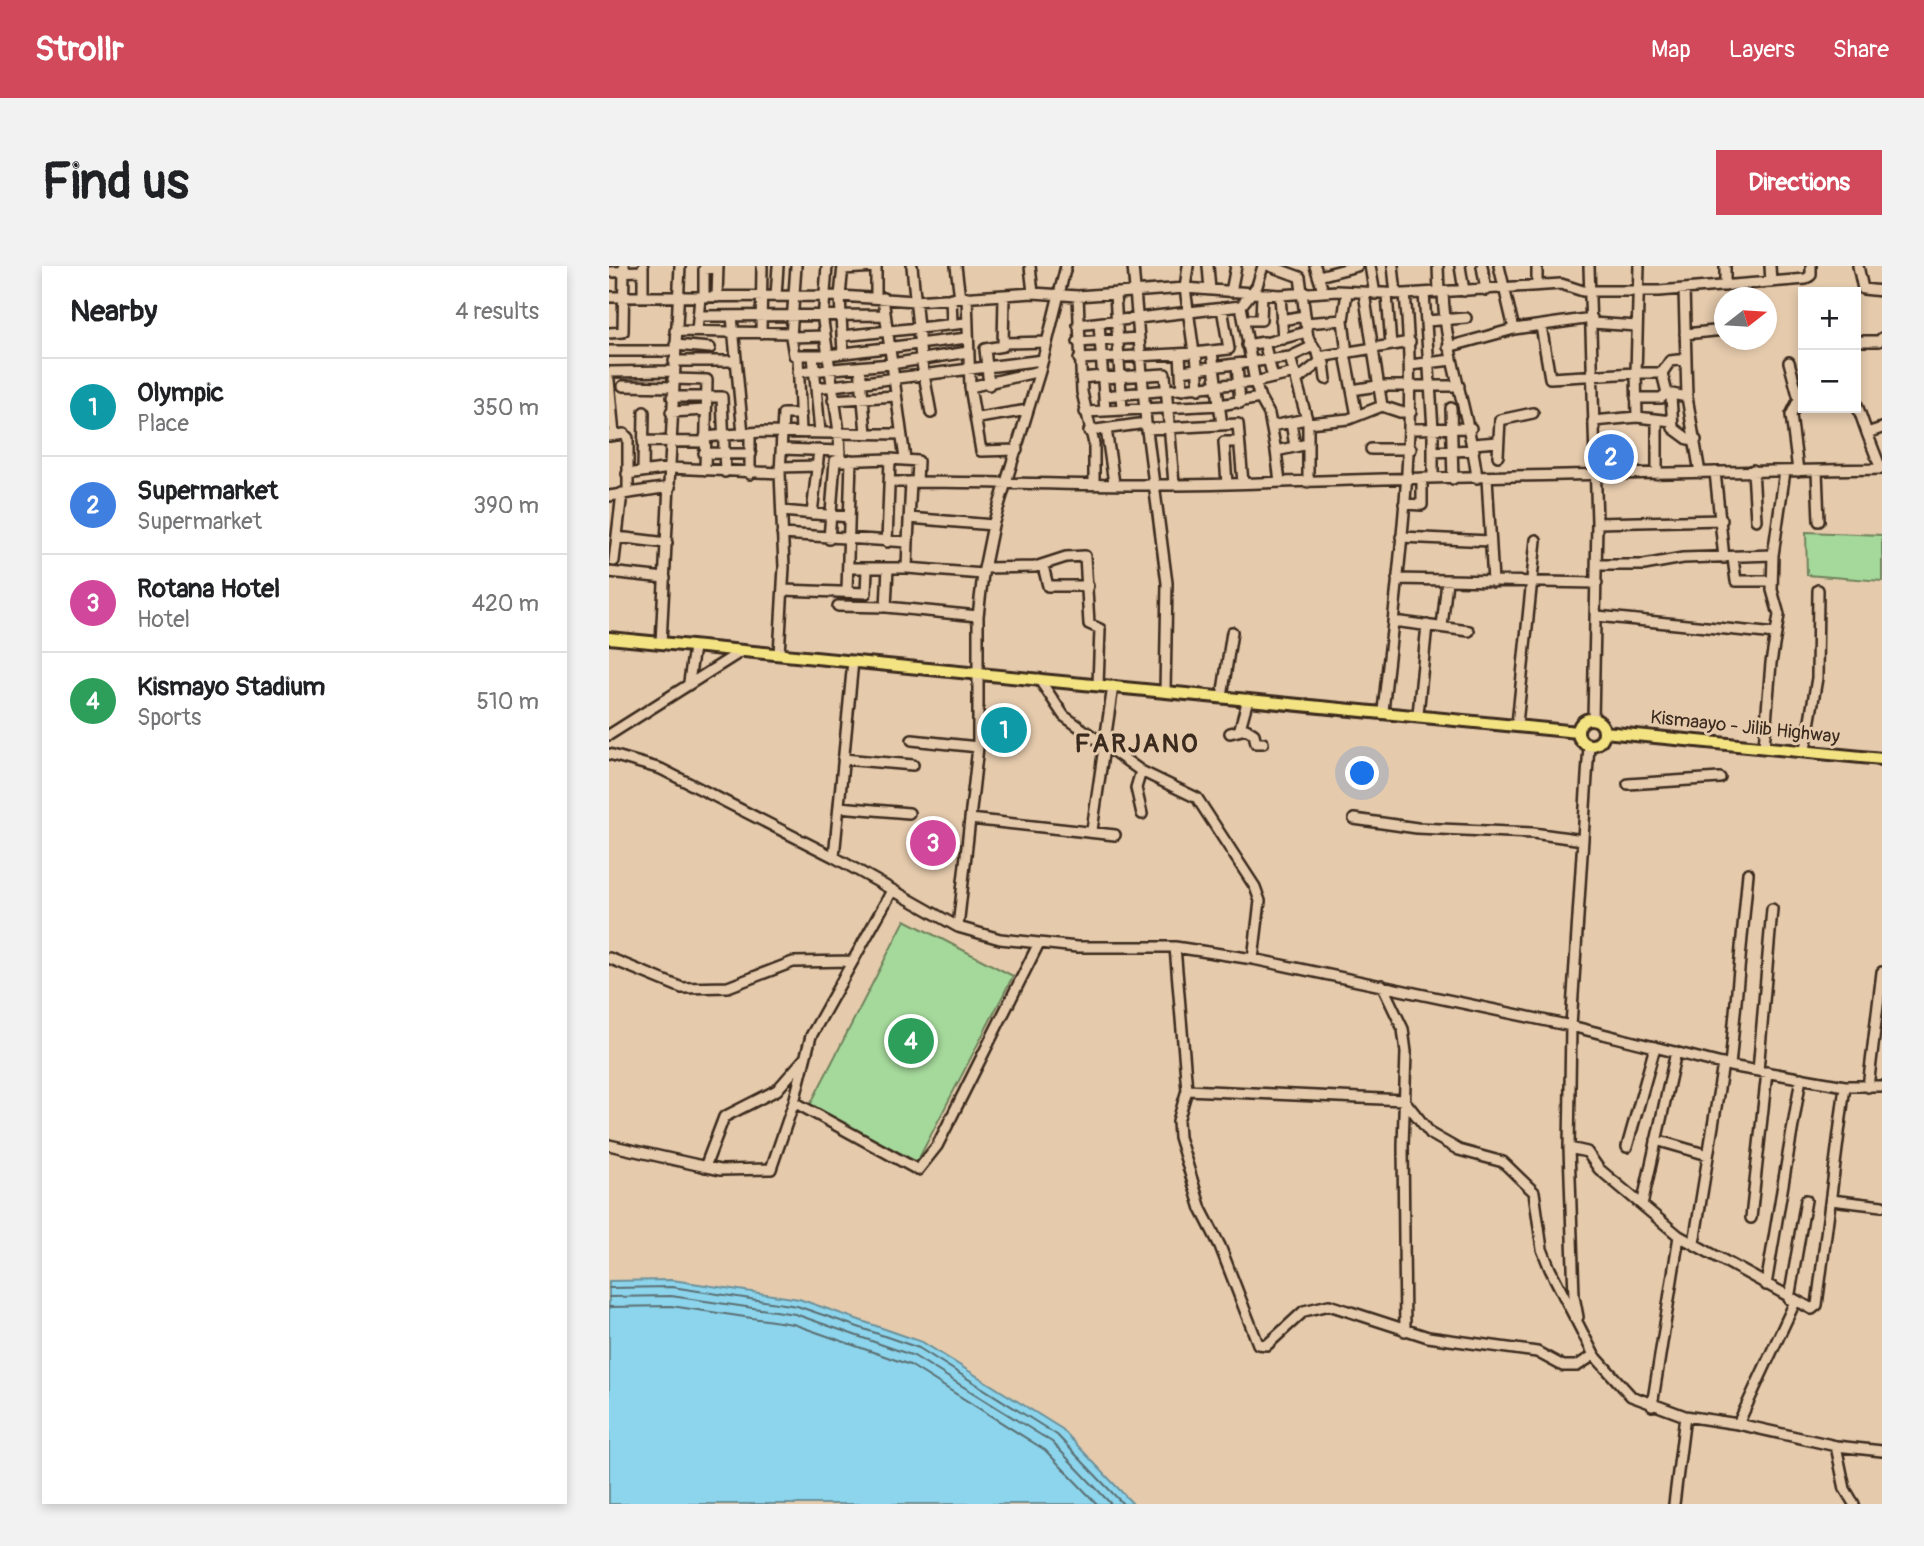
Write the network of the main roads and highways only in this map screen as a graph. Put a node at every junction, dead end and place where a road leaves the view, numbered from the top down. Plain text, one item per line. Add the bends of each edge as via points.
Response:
1 (609, 638) edge
2 (1578, 732) junction
3 (1604, 732) junction
4 (1882, 759) edge

1 - 2 main road
2 - 3 main road via 1584,722 1593,720
2 - 3 main road via 1580,740 1589,745 1599,743
3 - 4 main road, Kismaayo - Jilib Highway

